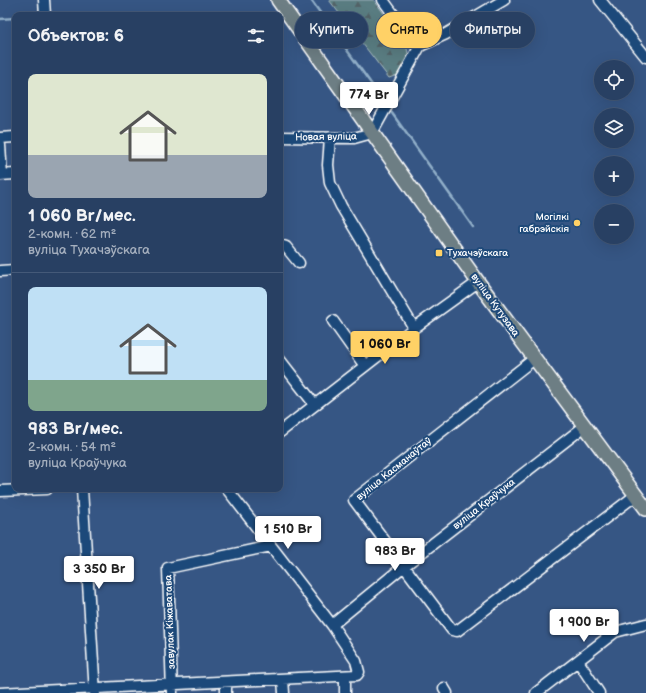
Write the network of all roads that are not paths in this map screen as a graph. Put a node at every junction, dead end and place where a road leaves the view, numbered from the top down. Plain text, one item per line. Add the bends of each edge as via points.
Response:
1 (44, 0) edge
2 (278, 0) edge
3 (383, 0) edge
4 (504, 0) edge
5 (600, 0) edge
6 (45, 12) edge
7 (392, 12) edge
8 (442, 35) edge
9 (416, 48) edge
10 (646, 57) edge
11 (372, 133) junction
12 (12, 137) edge
13 (283, 137) edge
14 (0, 138) edge
15 (330, 138) junction
16 (0, 145) edge
17 (12, 174) edge
18 (1, 175) edge
19 (283, 246) edge
20 (299, 264) dead end
21 (12, 270) edge
22 (0, 271) edge
23 (478, 282) junction
24 (333, 321) dead end
25 (414, 328) junction
26 (534, 360) junction
27 (283, 364) edge
28 (365, 366) junction
29 (315, 405) junction
30 (585, 426) junction
31 (283, 430) edge
32 (12, 490) edge
33 (0, 491) edge
34 (82, 492) edge
35 (229, 492) edge
36 (636, 495) junction
37 (646, 509) edge
38 (271, 546) junction
39 (404, 566) junction
40 (646, 624) edge
41 (332, 625) junction
42 (578, 661) junction
43 (345, 676) junction
44 (283, 679) junction
45 (226, 682) junction
46 (172, 689) edge
47 (95, 690) edge
48 (0, 693) edge
49 (226, 693) edge
50 (284, 693) edge
51 (345, 693) edge
52 (536, 693) edge
53 (599, 693) edge

1 - 6 street
2 - 11 main road, вуліца Кутузава
3 - 7 street
4 - 8 street
5 - 10 street
9 - 11 street
11 - 15 street, Новая вуліца via 354,138
11 - 23 main road, вуліца Кутузава
12 - 14 street
13 - 15 street, Новая вуліца
15 - 25 street via 330,183 341,206
16 - 18 street
17 - 18 street
19 - 20 street
21 - 22 street
23 - 25 street
23 - 26 main road, вуліца Кутузава
24 - 28 street
25 - 28 street
26 - 30 main road, вуліца Кутузава
26 - 39 street, вуліца Касманаўтаў via 354,500
27 - 29 street
28 - 29 street
29 - 31 street
30 - 36 main road, вуліца Кутузава
30 - 39 street, вуліца Краўчука
32 - 33 street
34 - 47 street
35 - 38 street
36 - 37 main road, вуліца Кутузава
36 - 39 street, вуліца Касманаўтаў via 457,631 452,630
38 - 41 street
38 - 46 street, завулак Кіжаватава via 168,568
39 - 41 street, вуліца Краўчука
40 - 42 street via 615,632
41 - 43 street via 358,667 357,675
42 - 52 street
42 - 53 street
43 - 44 street
43 - 51 street
44 - 45 street
44 - 50 street
45 - 46 street
45 - 49 street
46 - 47 street
47 - 48 street

